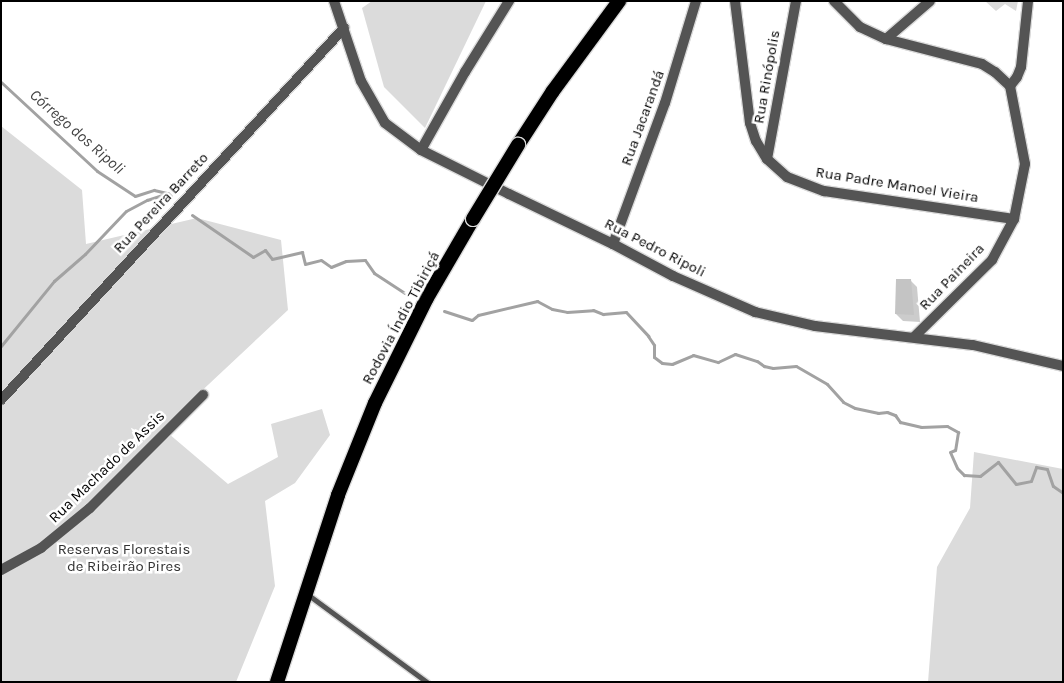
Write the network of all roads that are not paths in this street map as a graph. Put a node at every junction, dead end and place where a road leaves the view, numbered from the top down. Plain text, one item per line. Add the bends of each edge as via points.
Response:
1 (334, 1) edge
2 (509, 1) edge
3 (619, 1) edge
4 (696, 1) edge
5 (735, 1) edge
6 (796, 1) edge
7 (834, 1) edge
8 (930, 1) edge
9 (1028, 1) edge
10 (344, 28) junction
11 (886, 39) junction
12 (1010, 86) junction
13 (421, 150) junction
14 (767, 159) junction
15 (1014, 219) junction
16 (613, 244) junction
17 (914, 337) junction
18 (1063, 366) edge
19 (203, 395) dead end
20 (1, 400) edge
21 (1, 570) edge
22 (307, 594) junction
23 (277, 682) edge
24 (427, 682) edge

1 - 10 street, Rua Pedro Ripoli
2 - 13 street
3 - 22 highway, Rodovia Índio Tibiriçá, bridge via 518,145 427,298 374,403 338,495
4 - 16 street, Rua Jacarandá via 665,103
5 - 14 street, Rua Padre Manoel Vieira via 750,123
6 - 14 street, Rua Rinópolis
7 - 11 street via 860,27
8 - 11 street
9 - 12 street via 1022,67
10 - 13 street, Rua Pedro Ripoli via 361,81 372,103 385,122
10 - 20 street, Rua Pereira Barreto
11 - 12 street via 982,64
12 - 15 street, Rua Paineira via 1025,164
13 - 16 street, Rua Pedro Ripoli
14 - 15 street, Rua Padre Manoel Vieira via 787,177 824,191
15 - 17 street, Rua Paineira via 992,260
16 - 17 street, Rua Pedro Ripoli via 673,276 756,312 815,326
17 - 18 street, Rua Pedro Ripoli via 974,345
19 - 21 street, Rua Machado de Assis via 83,514 40,548
22 - 23 highway, Rodovia Índio Tibiriçá
22 - 24 lane

